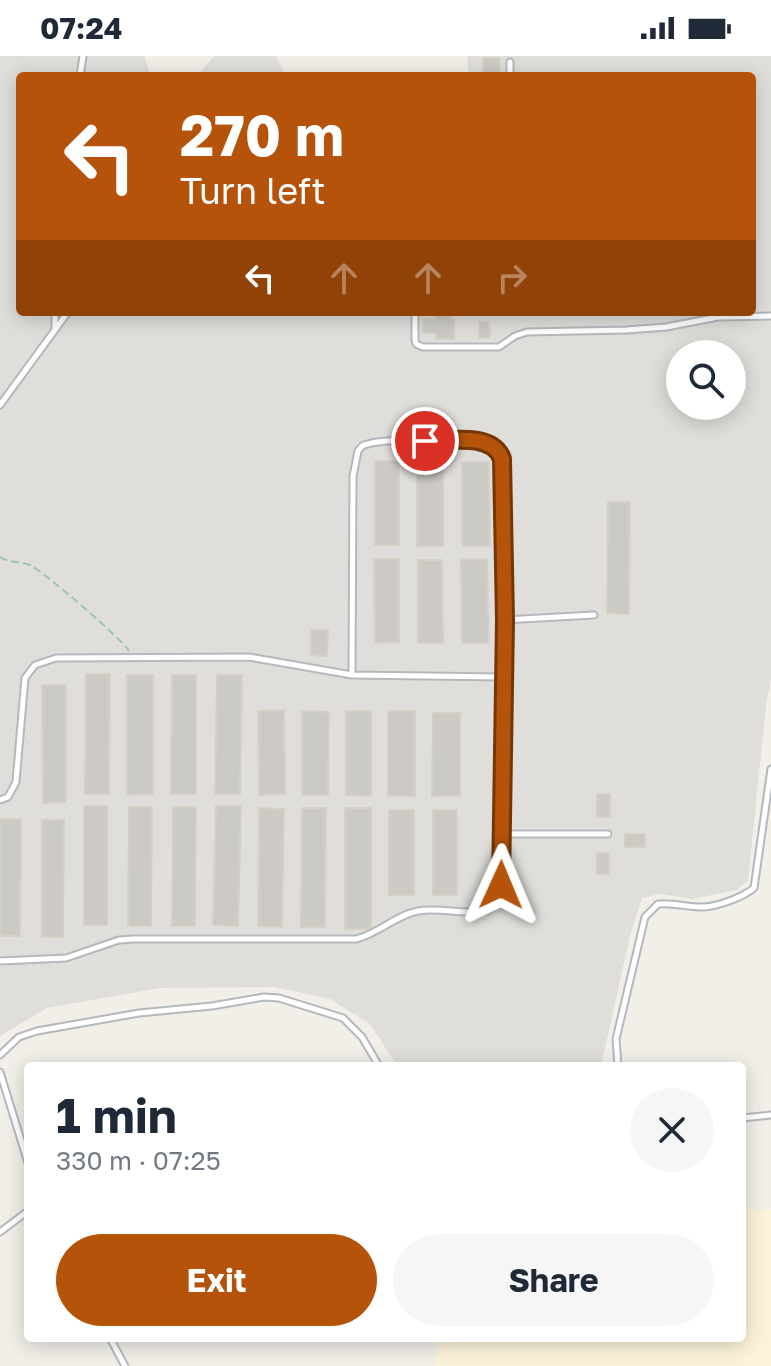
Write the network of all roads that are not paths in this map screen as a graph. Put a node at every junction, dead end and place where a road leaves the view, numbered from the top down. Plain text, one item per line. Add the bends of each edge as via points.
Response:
1 (510, 62) dead end
2 (510, 72) edge
3 (55, 316) edge
4 (65, 316) edge
5 (415, 316) edge
6 (771, 316) edge
7 (55, 329) junction
8 (0, 405) edge
9 (594, 615) dead end
10 (505, 620) junction
11 (352, 675) junction
12 (502, 677) junction
13 (771, 769) edge
14 (0, 800) edge
15 (501, 834) junction
16 (608, 834) dead end
17 (0, 961) edge
18 (0, 1055) edge
19 (377, 1062) edge
20 (618, 1062) edge
21 (0, 1072) edge
22 (771, 1115) edge
23 (746, 1118) edge
24 (24, 1150) edge
25 (24, 1214) edge
26 (0, 1232) edge
27 (112, 1342) edge
28 (125, 1366) edge

1 - 2 lane
3 - 7 lane
4 - 7 lane
5 - 6 lane via 416,344 423,347 499,347 527,332 651,329 718,317
7 - 8 lane
9 - 10 lane
10 - 11 lane via 499,450 468,441 366,444 354,465
10 - 12 lane
11 - 12 lane
11 - 14 lane via 249,657 56,658 35,665 22,687 16,782
12 - 15 lane
13 - 20 lane via 754,888 704,907 658,904 645,917 616,1039
15 - 16 lane
15 - 17 lane via 499,893 488,910 415,912 356,939 134,939 66,958
18 - 19 lane via 19,1037 37,1031 264,997 343,1018
21 - 24 lane
22 - 23 lane
25 - 26 lane
27 - 28 lane

